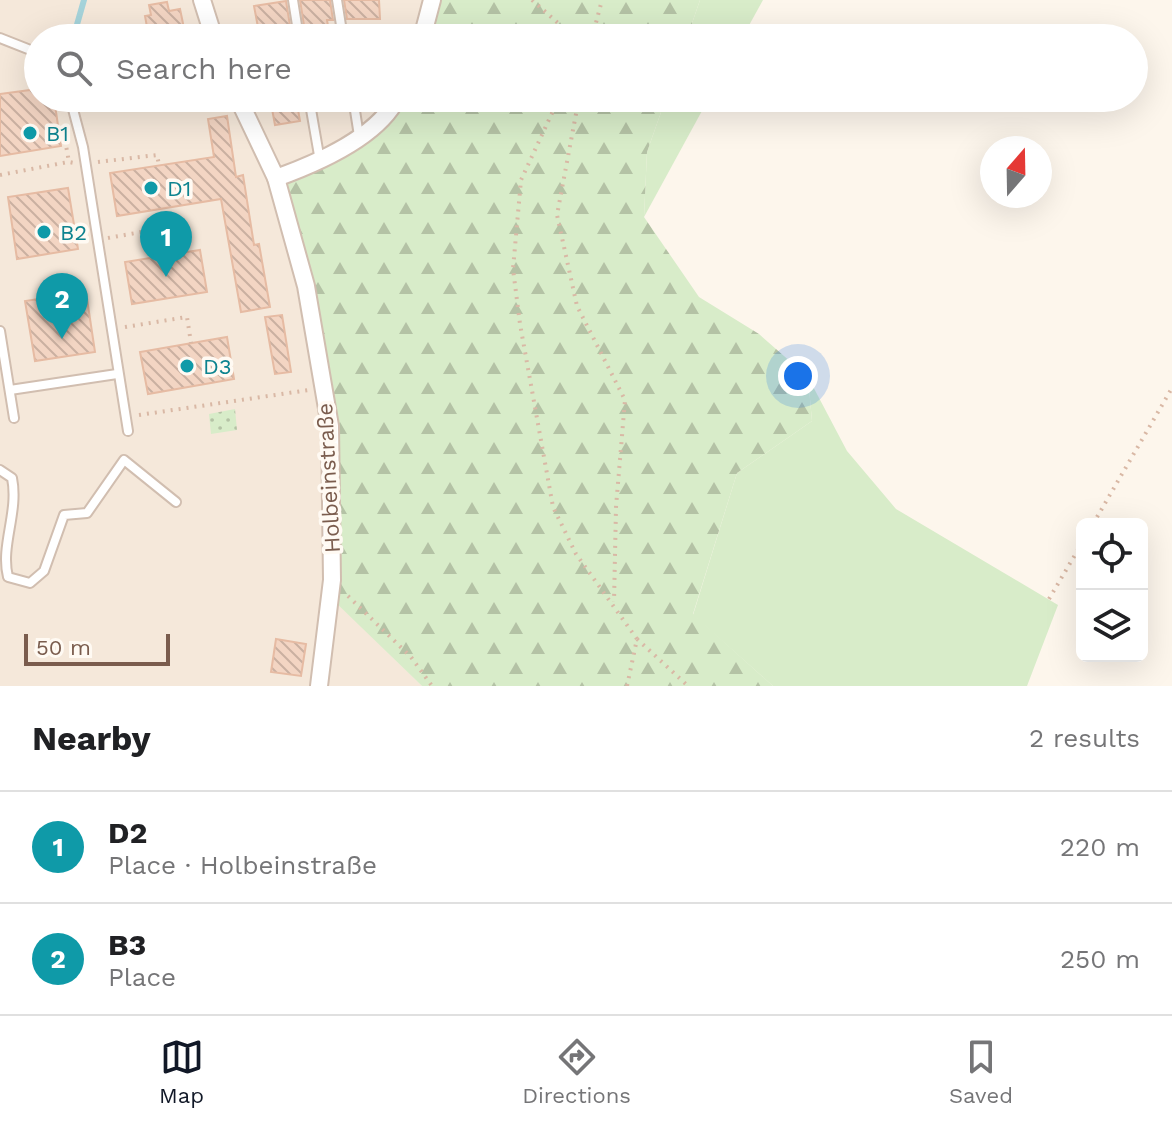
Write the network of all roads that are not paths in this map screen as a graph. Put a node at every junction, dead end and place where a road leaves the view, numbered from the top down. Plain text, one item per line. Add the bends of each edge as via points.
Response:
1 (202, 0) edge
2 (293, 0) edge
3 (337, 0) edge
4 (432, 0) edge
5 (210, 24) edge
6 (297, 24) edge
7 (341, 24) edge
8 (426, 24) edge
9 (0, 38) edge
10 (24, 47) edge
11 (73, 112) edge
12 (245, 112) edge
13 (311, 112) edge
14 (355, 112) edge
15 (389, 112) edge
16 (359, 136) junction
17 (320, 161) junction
18 (276, 178) junction
19 (0, 331) edge
20 (117, 374) junction
21 (10, 390) junction
22 (14, 418) dead end
23 (128, 431) dead end
24 (0, 470) edge
25 (176, 502) dead end
26 (319, 686) edge

1 - 5 street
2 - 6 lane
3 - 7 lane
4 - 8 street
9 - 10 lane
11 - 20 lane
12 - 18 street, Holbeinstraße
13 - 17 lane
14 - 16 lane
15 - 16 street
16 - 17 street
17 - 18 street
18 - 26 street, Holbeinstraße via 306,286 330,426 332,580
19 - 21 lane
20 - 21 lane
20 - 23 lane
21 - 22 lane
24 - 25 lane via 12,478 15,495 0,562 8,577 30,583 44,571 64,515 87,513 124,460

